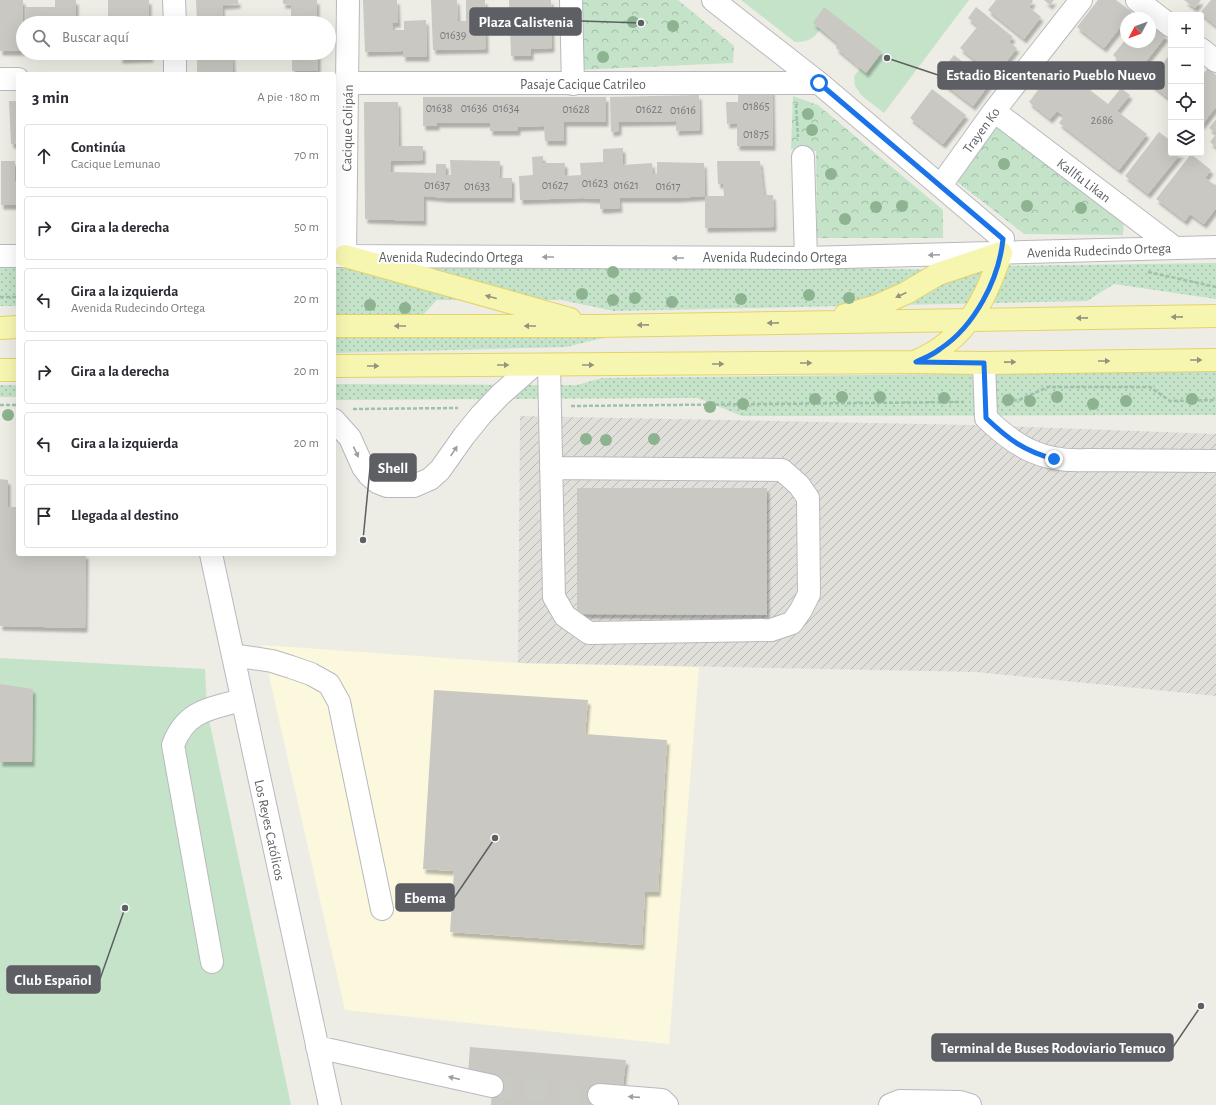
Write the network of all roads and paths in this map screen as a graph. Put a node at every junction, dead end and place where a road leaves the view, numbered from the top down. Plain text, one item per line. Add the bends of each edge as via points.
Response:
1 (174, 0) edge
2 (348, 0) edge
3 (571, 0) edge
4 (713, 0) edge
5 (1081, 0) edge
6 (1137, 0) edge
7 (175, 16) edge
8 (1168, 24) edge
9 (1204, 51) edge
10 (175, 60) edge
11 (1216, 60) edge
12 (175, 72) edge
13 (0, 79) edge
14 (16, 79) edge
15 (348, 83) junction
16 (819, 83) junction
17 (573, 84) junction
18 (796, 84) junction
19 (994, 111) junction
20 (803, 157) joint
21 (941, 185) junction
22 (1216, 247) edge
23 (1175, 248) junction
24 (1001, 253) junction
25 (0, 256) edge
26 (16, 256) edge
27 (339, 256) edge
28 (806, 258) junction
29 (0, 297) edge
30 (16, 297) edge
31 (1216, 316) edge
32 (970, 320) junction
33 (812, 323) junction
34 (336, 326) edge
35 (596, 326) junction
36 (0, 328) edge
37 (16, 328) edge
38 (1216, 360) edge
39 (916, 362) junction
40 (984, 363) junction
41 (542, 365) junction
42 (336, 366) edge
43 (0, 370) edge
44 (16, 370) edge
45 (1216, 400) edge
46 (985, 402) junction
47 (0, 405) edge
48 (16, 405) edge
49 (550, 406) junction
50 (489, 407) junction
51 (352, 408) dead end
52 (336, 422) edge
53 (1216, 461) edge
54 (552, 468) junction
55 (211, 556) edge
56 (233, 655) junction
57 (242, 700) junction
58 (382, 909) dead end
59 (212, 962) dead end
60 (318, 1047) junction
61 (492, 1086) tunnel mouth
62 (599, 1095) tunnel mouth
63 (330, 1105) edge
64 (667, 1105) edge
65 (890, 1105) edge
66 (970, 1105) edge

1 - 7 street
2 - 15 street, Cacique Colipán
3 - 17 street
4 - 16 street
5 - 19 street, Trayen Ko
6 - 8 street
9 - 11 street
10 - 12 street
13 - 14 street
15 - 17 street, Pasaje Cacique Catrileo
15 - 27 street, Cacique Colipán
16 - 18 street, Pasaje Cacique Catrileo
16 - 21 street
17 - 18 street, Pasaje Cacique Catrileo
18 - 20 path via 797,135
19 - 21 street, Trayen Ko
19 - 23 street, Kallfu Likan
20 - 28 street
21 - 24 street via 1003,239
22 - 23 street, Avenida Rudecindo Ortega
23 - 24 street, Avenida Rudecindo Ortega
24 -> 28 street, Avenida Rudecindo Ortega
24 - 32 main road via 994,277
24 -> 33 main road via 938,274 906,293 876,306
25 - 26 street
28 -> 27 street, Avenida Rudecindo Ortega
35 -> 27 main road
29 - 30 path
31 -> 32 main road
32 - 33 main road
32 - 39 main road via 952,340
33 -> 35 main road
35 -> 34 main road
36 - 37 main road
40 -> 38 main road
39 - 40 main road
41 -> 39 main road
40 - 46 street
42 -> 41 main road
41 - 49 street
41 - 50 street via 500,395
43 - 44 main road
45 - 46 path via 1170,401 1150,387 1048,387 1019,400
46 - 49 path
46 - 53 street via 986,418 1001,433 1036,454 1054,459 1071,462
47 - 48 path
49 - 54 street
50 - 51 path
52 -> 50 street via 350,438 363,467 377,482 387,486 414,486 430,479 440,470
54 - 54 street via 554,597 565,616 589,633 771,630 792,623 801,610 809,594 808,498 782,470
55 - 56 street, Los Reyes Católicos
56 - 57 street, Los Reyes Católicos
56 - 58 street via 285,665 329,684 339,702
57 - 59 street via 192,717 183,725 173,745
57 - 60 street, Los Reyes Católicos
61 -> 60 street
60 - 63 street, Los Reyes Católicos
64 -> 62 street via 662,1100
65 - 66 street via 900,1101 960,1102

